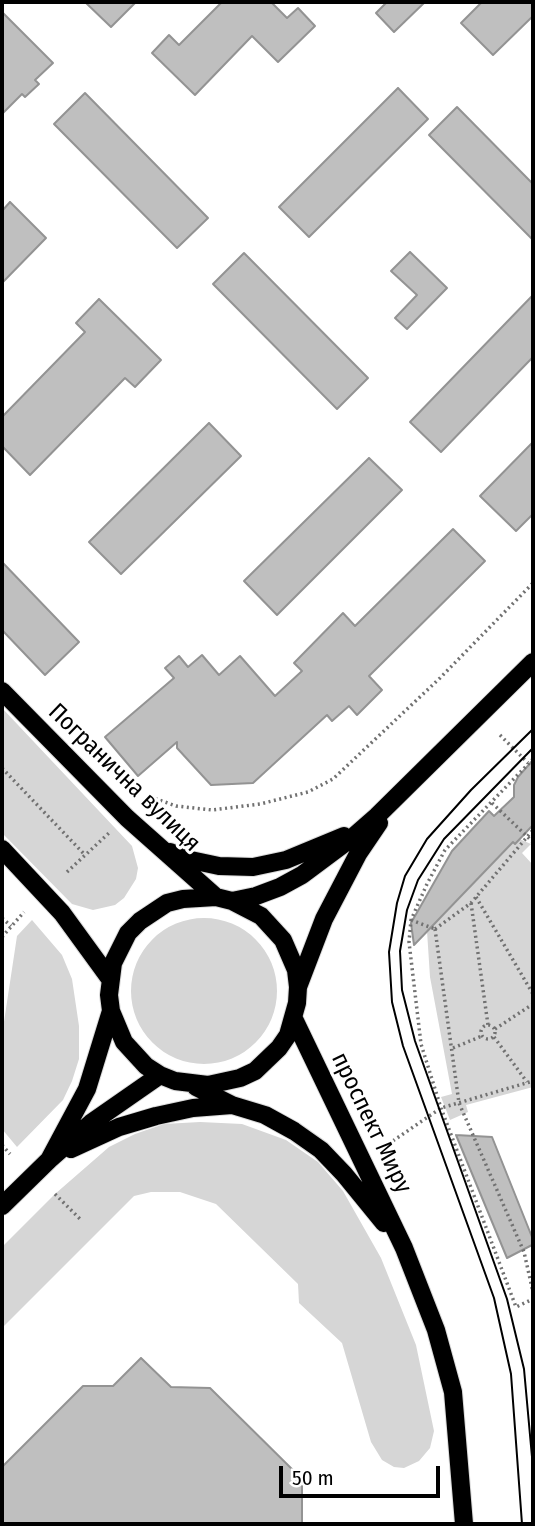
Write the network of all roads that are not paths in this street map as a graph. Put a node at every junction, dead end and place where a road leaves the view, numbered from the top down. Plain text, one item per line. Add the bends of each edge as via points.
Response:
1 (533, 662) edge
2 (2, 691) edge
3 (400, 794) junction
4 (377, 816) junction
5 (155, 845) junction
6 (2, 849) edge
7 (224, 899) junction
8 (110, 979) junction
9 (298, 987) junction
10 (111, 1012) junction
11 (294, 1019) junction
12 (160, 1075) junction
13 (192, 1085) junction
14 (232, 1105) junction
15 (49, 1160) junction
16 (2, 1206) edge
17 (404, 1248) junction
18 (464, 1524) edge

1 - 3 main road
2 - 5 main road, Погранична вулиця
3 - 4 main road
3 - 9 main road via 341,886
4 - 5 main road via 317,848 253,867 208,864
4 - 7 main road via 280,887 257,896
5 - 7 main road, Погранична вулиця
6 - 8 main road via 62,913
7 - 8 main road via 199,896 152,911 120,947
7 - 9 main road via 261,916 278,933 291,955
8 - 10 main road
9 - 11 main road
10 - 12 main road via 124,1042
10 - 15 main road via 87,1088
11 - 13 main road via 279,1048 255,1071 224,1083
11 - 17 main road, проспект Миру
12 - 13 main road
12 - 15 main road via 91,1123
13 - 14 main road, проспект Миру
14 - 15 main road via 193,1108 119,1127
14 - 17 main road, проспект Миру via 265,1115 321,1150
15 - 16 main road
17 - 18 main road, проспект Миру via 448,1370

